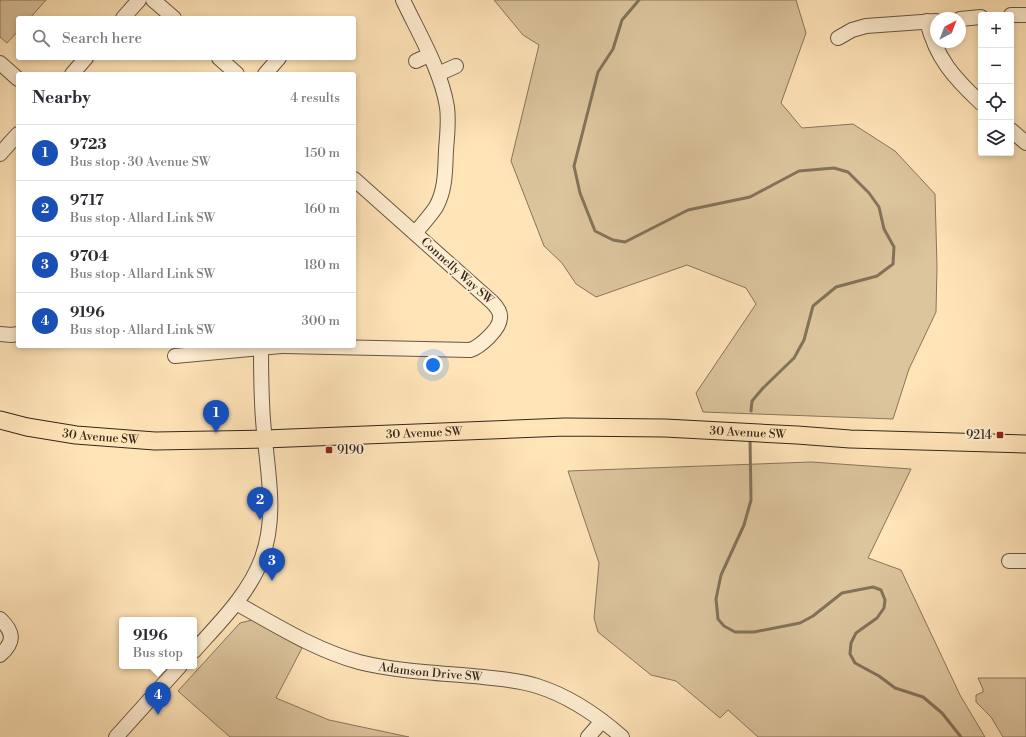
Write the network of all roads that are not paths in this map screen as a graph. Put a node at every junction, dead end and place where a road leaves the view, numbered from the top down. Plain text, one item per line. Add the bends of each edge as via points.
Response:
1 (139, 0) edge
2 (153, 0) edge
3 (403, 0) edge
4 (1014, 15) edge
5 (1026, 15) edge
6 (125, 16) edge
7 (172, 16) edge
8 (978, 17) edge
9 (966, 18) edge
10 (930, 21) edge
11 (838, 38) dead end
12 (937, 48) edge
13 (429, 55) junction
14 (84, 60) edge
15 (221, 60) edge
16 (277, 60) edge
17 (416, 61) dead end
18 (0, 63) edge
19 (456, 66) dead end
20 (74, 72) edge
21 (235, 72) edge
22 (267, 72) edge
23 (438, 74) junction
24 (16, 78) edge
25 (978, 100) edge
26 (1014, 133) edge
27 (16, 136) edge
28 (1026, 143) edge
29 (0, 154) edge
30 (356, 181) edge
31 (415, 233) junction
32 (0, 334) edge
33 (16, 334) edge
34 (356, 347) edge
35 (251, 348) edge
36 (261, 348) edge
37 (175, 356) dead end
38 (0, 420) edge
39 (265, 439) junction
40 (850, 439) junction
41 (1026, 444) edge
42 (1026, 452) edge
43 (1010, 561) dead end
44 (1026, 561) edge
45 (236, 603) junction
46 (0, 619) edge
47 (197, 648) edge
48 (0, 655) edge
49 (177, 669) edge
50 (602, 721) junction
51 (119, 736) edge
52 (588, 737) edge
53 (622, 737) edge

1 - 6 street
2 - 7 street
3 - 13 street
4 - 5 street
8 - 9 street
10 - 11 street via 866,26
12 - 25 street via 956,79
13 - 17 street
13 - 23 street
14 - 20 street
15 - 21 street
16 - 22 street
18 - 24 street
19 - 23 street
23 - 31 street via 444,92 448,123 445,179 436,206
26 - 28 street
27 - 29 street
30 - 31 street, Connelly Way SW
31 - 34 street, Connelly Way SW via 496,307 500,318 497,327 479,346 470,350
32 - 33 street
35 - 37 street
36 - 39 street
38 - 39 main road, 30 Avenue SW via 76,435 147,441
39 - 40 main road, 30 Avenue SW via 565,427 665,428
39 - 45 street via 271,506 270,531 262,559
40 - 41 main road, 30 Avenue SW
40 - 42 main road, 30 Avenue SW via 897,447
43 - 44 street
45 - 47 street
45 - 50 street, Adamson Drive SW via 312,644 353,659 388,667 527,683 570,700
46 - 48 street via 12,636 9,645
49 - 51 street
50 - 52 street
50 - 53 street, Adamson Drive SW

